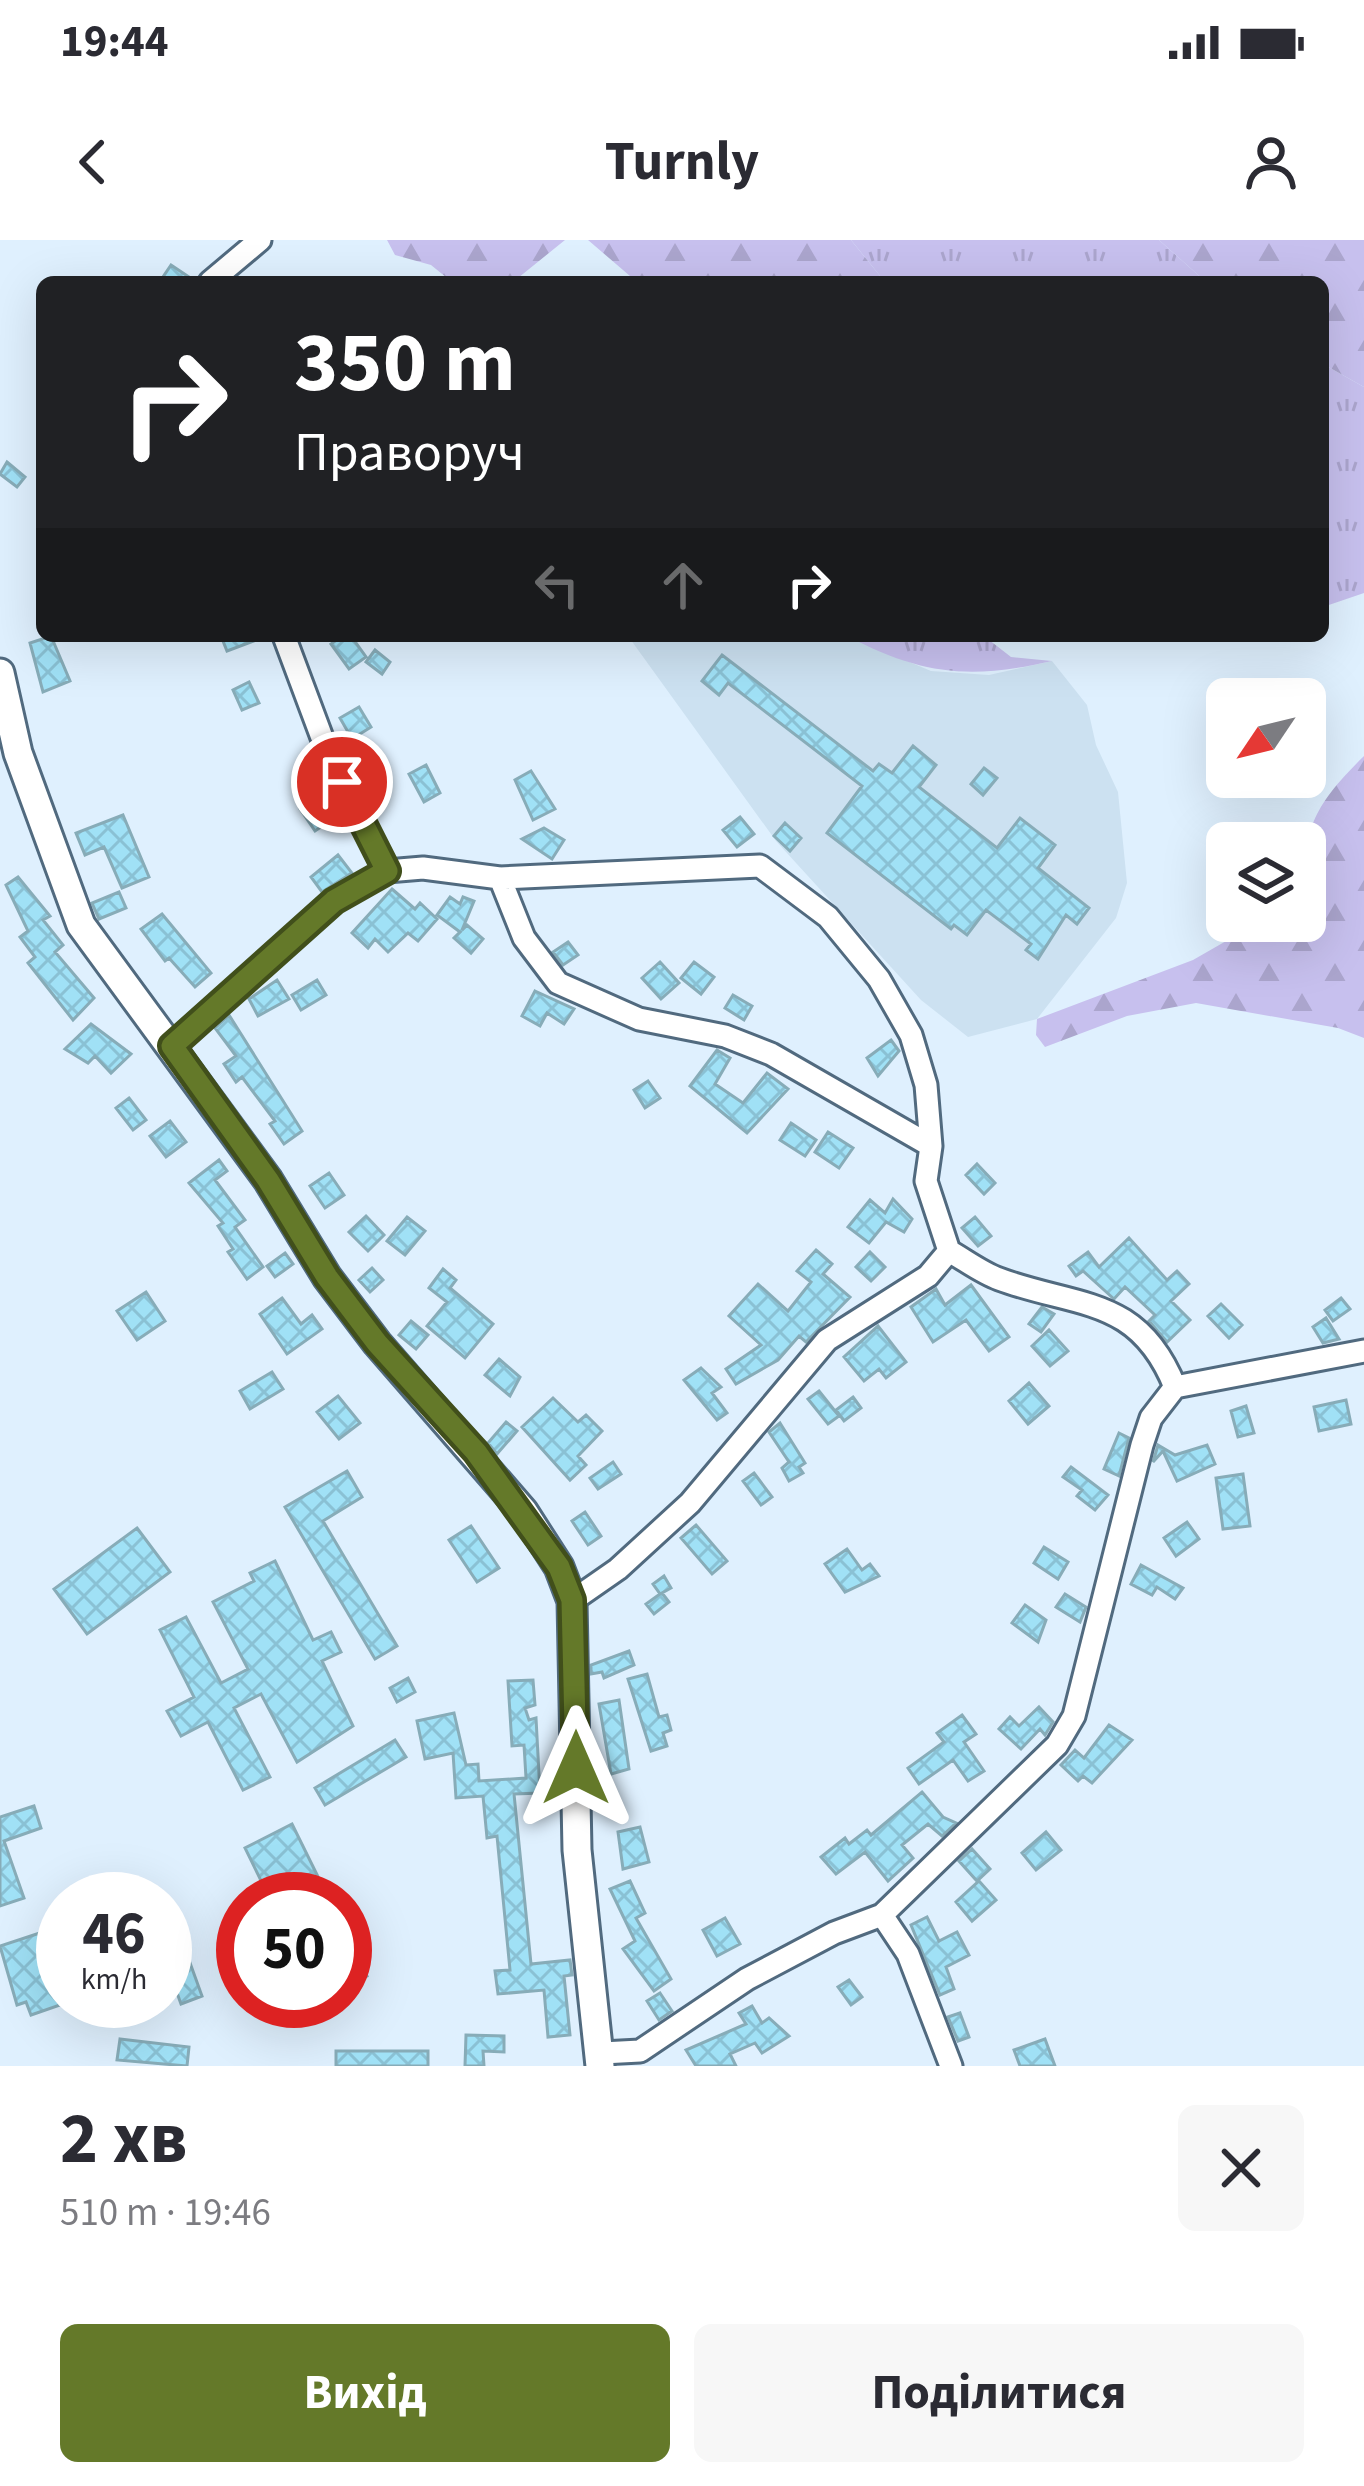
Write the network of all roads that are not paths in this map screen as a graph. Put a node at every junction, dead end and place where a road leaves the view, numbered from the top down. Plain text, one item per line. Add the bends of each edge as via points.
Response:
1 (260, 240) edge
2 (217, 276) edge
3 (286, 642) edge
4 (0, 673) edge
5 (9, 756) edge
6 (387, 871) junction
7 (500, 878) junction
8 (172, 1046) junction
9 (931, 1146) junction
10 (950, 1251) junction
11 (1364, 1351) edge
12 (1175, 1387) junction
13 (572, 1600) junction
14 (882, 1916) junction
15 (601, 2060) edge
16 (951, 2066) edge

1 - 2 street
3 - 6 street
4 - 5 main road
5 - 8 main road via 81,925
6 - 7 street
6 - 8 street via 334,901
7 - 9 street via 524,938 558,983 639,1019 771,1054
7 - 9 street via 760,866 828,917 879,979 911,1035
8 - 13 main road via 339,1294 523,1511
9 - 10 street via 926,1181
10 - 12 street via 998,1279 1117,1311 1163,1358
10 - 13 street via 928,1276 827,1340 689,1503
11 - 12 street
12 - 14 street via 1142,1444 1074,1716 1027,1780
13 - 15 main road via 577,1850
14 - 15 street via 747,1979 640,2051
14 - 16 street via 908,1954

